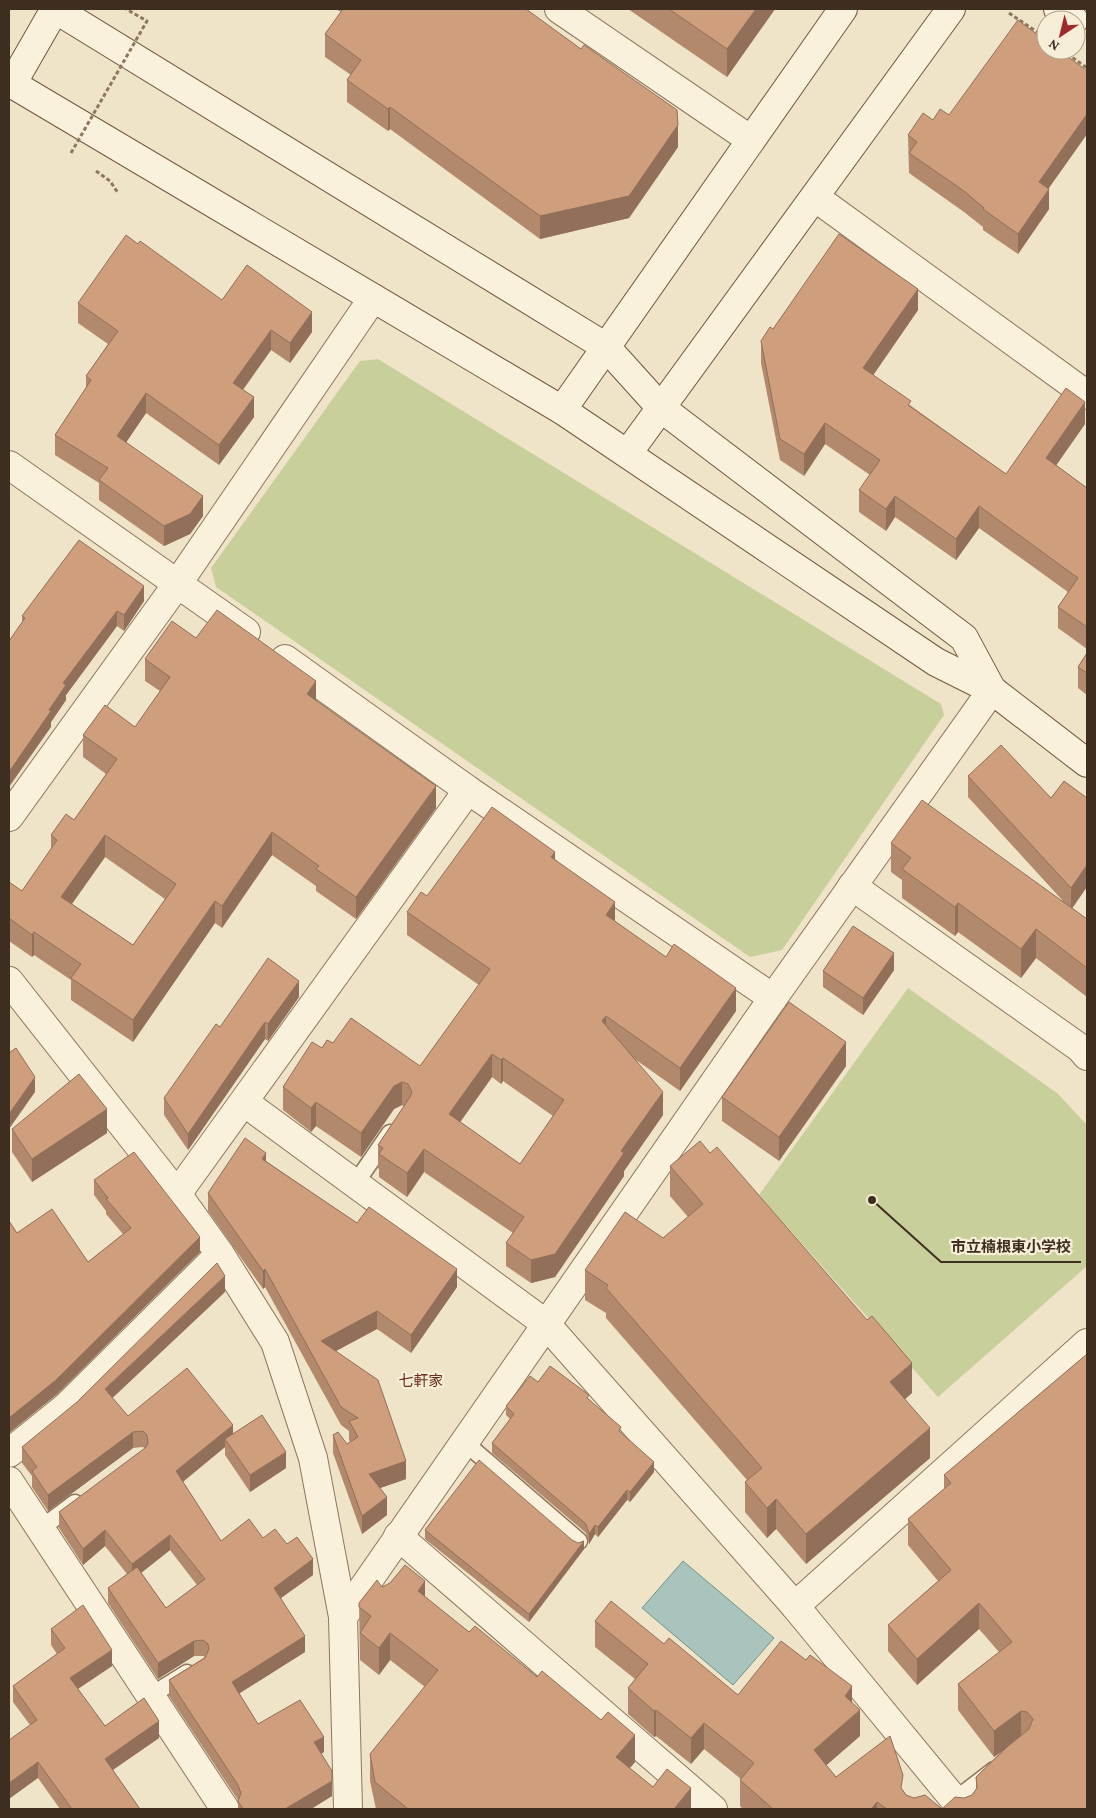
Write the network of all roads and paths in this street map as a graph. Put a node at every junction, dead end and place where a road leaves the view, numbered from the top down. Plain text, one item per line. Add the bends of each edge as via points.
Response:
1 (55, 9) edge
2 (126, 9) edge
3 (559, 9) edge
4 (844, 9) edge
5 (951, 9) edge
6 (1009, 13) dead end
7 (1036, 31) edge
8 (1076, 60) edge
9 (1087, 68) edge
10 (10, 85) edge
11 (751, 140) junction
12 (71, 153) dead end
13 (110, 180) dead end
14 (118, 193) dead end
15 (816, 198) junction
16 (372, 298) junction
17 (606, 347) junction
18 (1087, 395) edge
19 (661, 408) junction
20 (562, 410) junction
21 (628, 453) junction
22 (9, 465) edge
23 (178, 583) junction
24 (992, 690) junction
25 (1087, 763) edge
26 (468, 790) junction
27 (9, 817) edge
28 (852, 886) junction
29 (9, 981) edge
30 (773, 998) junction
31 (1087, 1056) edge
32 (244, 1102) junction
33 (397, 1122) edge
34 (356, 1184) junction
35 (177, 1194) junction
36 (220, 1254) junction
37 (545, 1323) junction
38 (1087, 1343) edge
39 (463, 1442) junction
40 (9, 1453) edge
41 (9, 1481) edge
42 (86, 1495) edge
43 (40, 1529) junction
44 (398, 1536) junction
45 (579, 1541) edge
46 (795, 1606) junction
47 (343, 1617) junction
48 (199, 1665) edge
49 (150, 1696) junction
50 (1008, 1759) edge
51 (952, 1797) edge
52 (922, 1802) edge
53 (225, 1809) edge
54 (348, 1809) edge
55 (713, 1809) edge

1 - 10 street
1 - 17 street
2 - 12 path, bridge via 146,21
3 - 11 street
4 - 11 street
5 - 15 street
6 - 7 path
8 - 9 path
10 - 16 street
11 - 17 street
13 - 14 path
15 - 18 street
15 - 19 street
16 - 20 street
16 - 23 street
17 - 19 street
17 - 20 street
19 - 21 street
19 - 24 street via 964,638
20 - 21 street
21 - 24 street via 936,662
22 - 23 street
23 - 26 street
23 - 27 street
24 - 25 street
24 - 28 street
26 - 30 street
26 - 32 street
28 - 30 street
28 - 31 street
29 - 35 street
30 - 37 street
32 - 34 street
32 - 35 street
33 - 34 lane
34 - 37 street
35 - 36 street
36 - 40 street via 66,1407
36 - 47 street via 275,1342 313,1458
37 - 39 street
37 - 46 street
38 - 46 street
39 - 44 street
39 - 45 lane
41 - 43 street
42 - 43 lane
43 - 49 street
44 - 47 street
44 - 55 street
46 - 51 street
47 - 54 street
48 - 49 lane
49 - 53 street
50 - 51 lane
51 - 52 street

